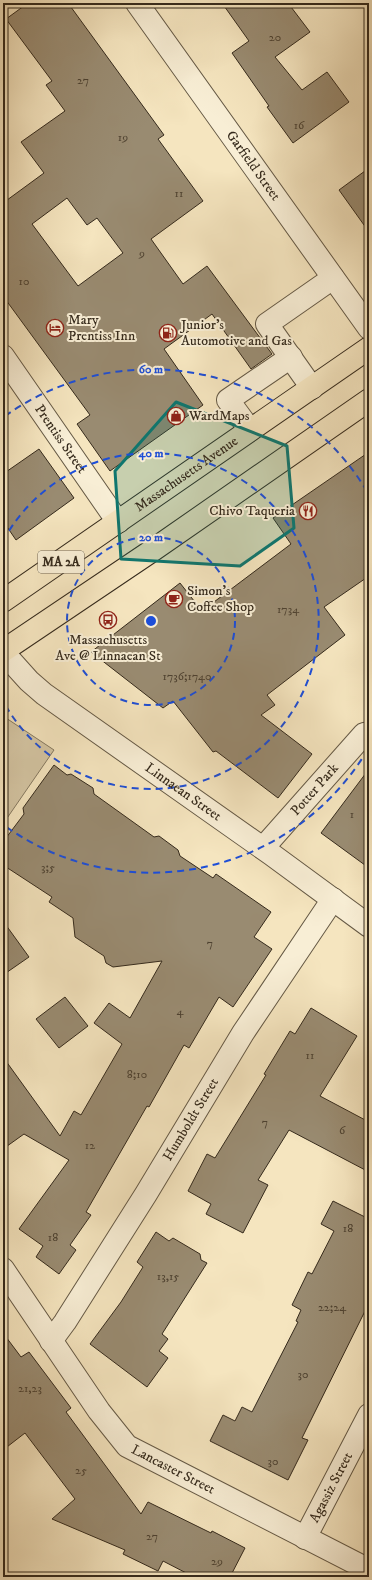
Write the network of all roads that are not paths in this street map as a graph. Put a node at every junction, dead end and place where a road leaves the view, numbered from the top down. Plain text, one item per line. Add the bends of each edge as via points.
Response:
1 (137, 3) edge
2 (332, 278) junction
3 (369, 328) edge
4 (369, 348) edge
5 (3, 356) edge
6 (291, 357) junction
7 (312, 388) junction
8 (369, 400) edge
9 (250, 430) junction
10 (118, 522) junction
11 (3, 600) edge
12 (3, 652) edge
13 (369, 733) edge
14 (263, 848) junction
15 (333, 899) junction
16 (369, 926) edge
17 (3, 1269) edge
18 (51, 1341) junction
19 (369, 1415) edge
20 (305, 1538) junction
21 (369, 1570) edge

1 - 2 street, Garfield Street
2 - 3 street, Garfield Street
2 - 6 street via 266,324
4 - 7 main road, Massachusetts Avenue / MA 2A
5 - 10 street, Prentiss Street
6 - 7 street
6 - 9 street via 228,400
7 - 9 main road, Massachusetts Avenue / MA 2A
8 - 12 main road, MA 2A
9 - 10 main road, Massachusetts Avenue / MA 2A
10 - 11 main road, Massachusetts Avenue / MA 2A
12 - 14 street, Linnaean Street via 44,694
13 - 14 street, Potter Park via 364,734
14 - 15 street, Linnaean Street
15 - 16 street, Linnaean Street
15 - 18 street, Humboldt Street via 243,1033 146,1194
17 - 18 street, Lancaster Street
18 - 20 street, Lancaster Street via 99,1411 127,1446
19 - 20 street, Agassiz Street
20 - 21 street, Lancaster Street

